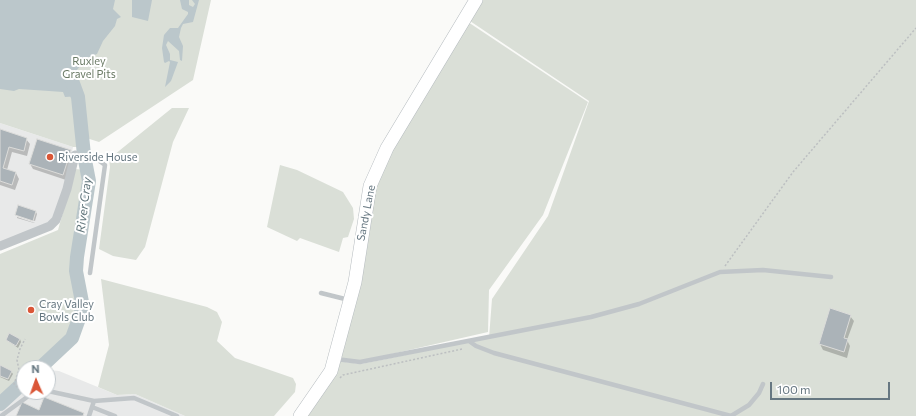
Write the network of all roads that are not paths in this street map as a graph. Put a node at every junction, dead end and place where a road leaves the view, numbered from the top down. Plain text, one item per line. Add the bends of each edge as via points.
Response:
1 (476, 0) edge
2 (76, 159) joint
3 (0, 246) edge
4 (90, 273) dead end
5 (831, 277) dead end
6 (322, 293) dead end
7 (350, 301) junction
8 (469, 341) junction
9 (334, 359) junction
10 (763, 384) dead end
11 (56, 393) edge
12 (23, 400) edge
13 (94, 401) junction
14 (92, 407) junction
15 (1, 416) edge
16 (89, 416) edge
17 (115, 416) edge
18 (177, 416) edge
19 (300, 416) edge
20 (731, 416) edge

1 - 7 street, Sandy Lane via 387,148 370,186
2 - 3 street via 56,220 50,226
2 - 4 lane via 89,157 106,165
5 - 8 lane via 763,270 720,272 639,304 591,317
6 - 7 lane
7 - 9 street, Sandy Lane
8 - 9 lane via 360,362
8 - 20 lane via 494,353
9 - 19 street, Sandy Lane via 331,371
10 - 20 lane via 749,405
11 - 13 lane
12 - 15 lane
13 - 14 lane
13 - 18 lane via 134,398
14 - 16 lane
14 - 17 lane

